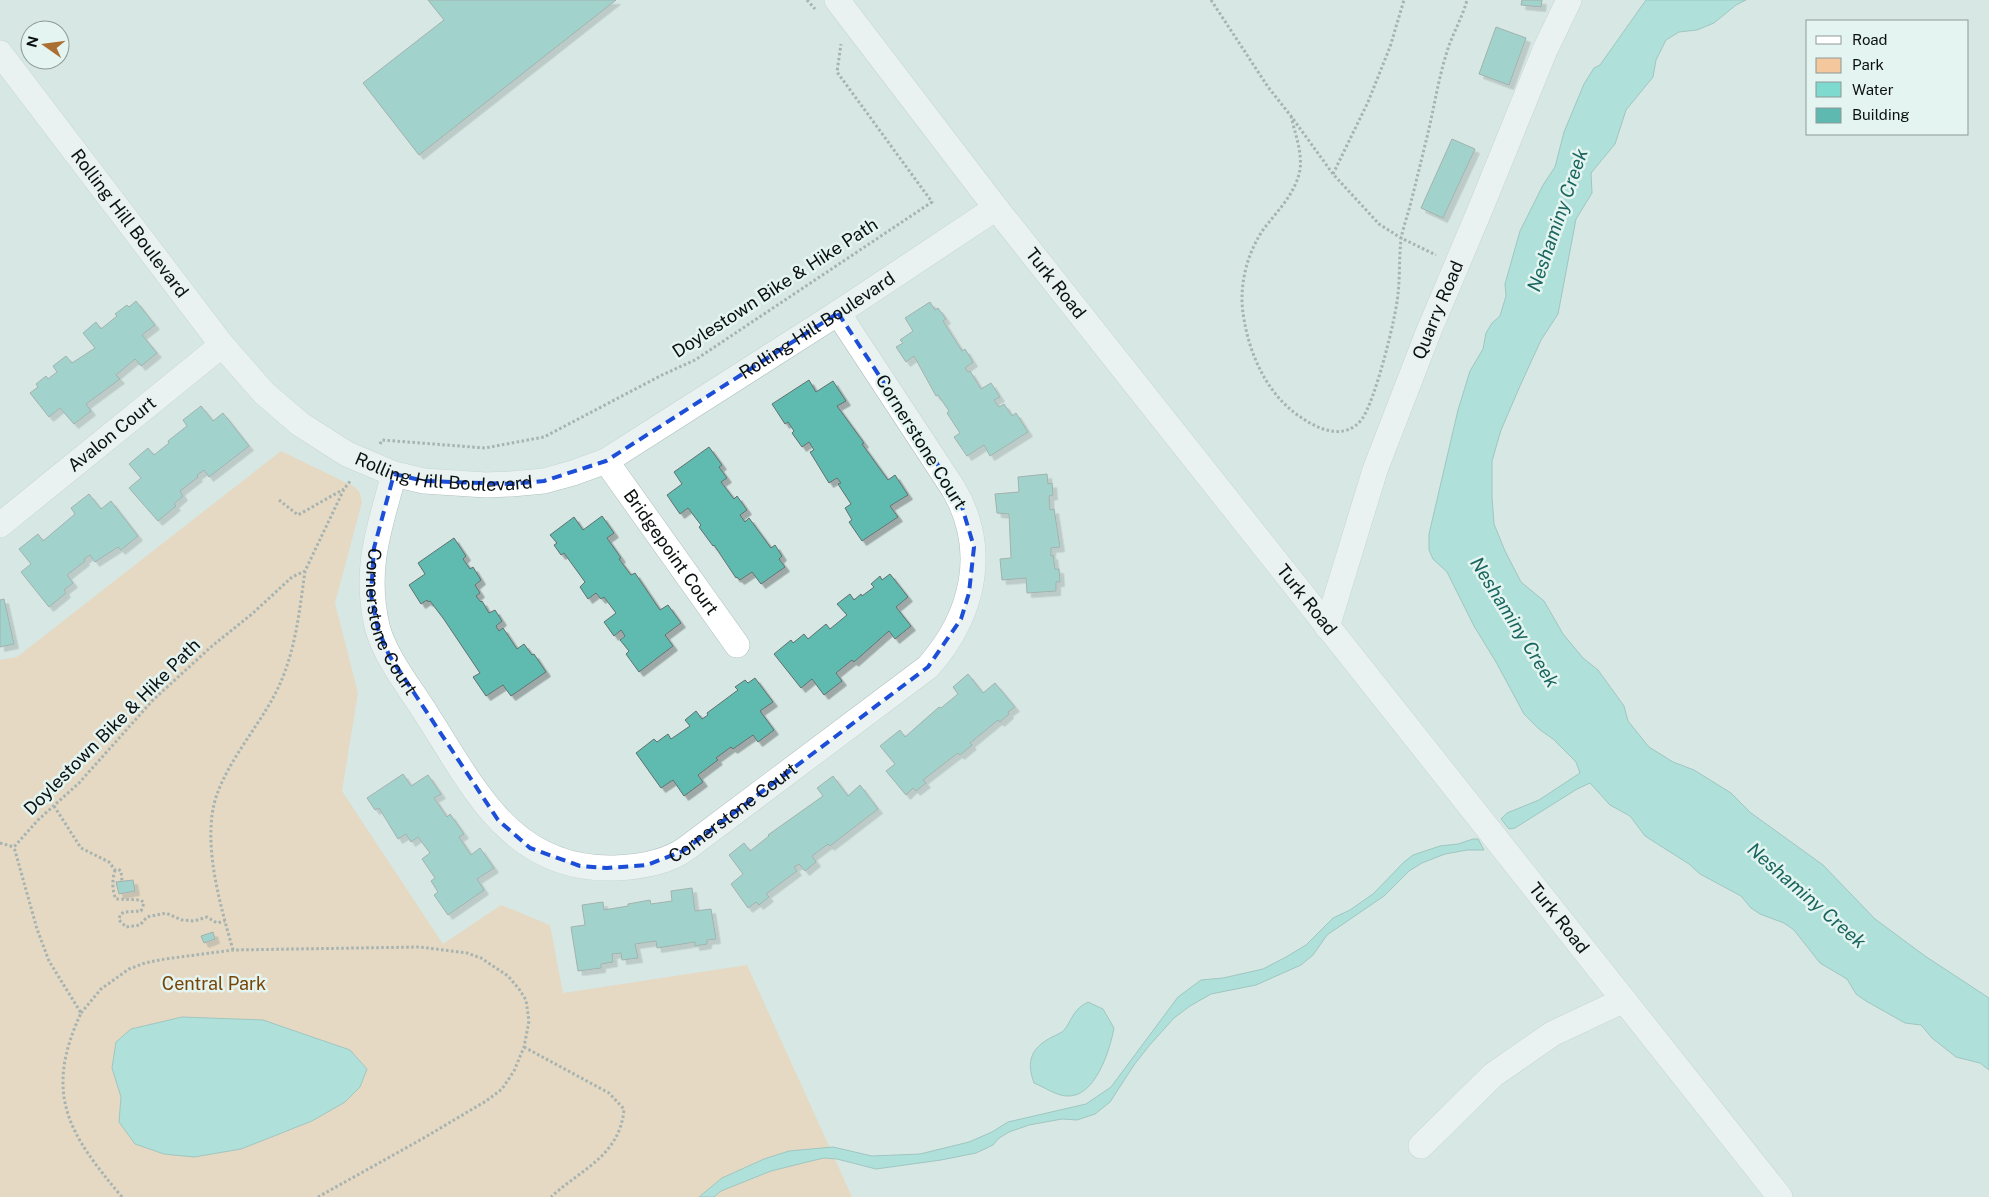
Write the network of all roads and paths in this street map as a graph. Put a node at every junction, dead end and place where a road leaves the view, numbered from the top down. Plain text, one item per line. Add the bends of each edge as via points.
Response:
1 (807, 0) edge
2 (1211, 0) edge
3 (1404, 0) edge
4 (1467, 0) edge
5 (1569, 0) edge
6 (828, 7) edge
7 (841, 43) dead end
8 (0, 54) edge
9 (1291, 116) junction
10 (1332, 174) junction
11 (996, 208) junction
12 (1401, 238) junction
13 (1457, 265) junction
14 (838, 313) junction
15 (222, 345) junction
16 (364, 461) junction
17 (606, 461) junction
18 (394, 474) junction
19 (344, 489) junction
20 (279, 500) dead end
21 (0, 525) edge
22 (305, 570) junction
23 (1327, 628) junction
24 (737, 645) dead end
25 (54, 806) junction
26 (0, 843) edge
27 (14, 847) junction
28 (115, 870) junction
29 (122, 881) dead end
30 (225, 922) junction
31 (233, 950) junction
32 (1624, 1000) junction
33 (81, 1013) junction
34 (524, 1047) junction
35 (1421, 1146) dead end
36 (122, 1197) edge
37 (318, 1197) edge
38 (551, 1197) edge
39 (1780, 1197) edge

1 - 6 path
2 - 9 path
3 - 10 path via 1368,102
4 - 12 path via 1445,56
5 - 13 street, Quarry Road via 1545,50
6 - 11 street, Turk Road
7 - 16 path, Doylestown Bike & Hike Path via 837,72 932,202 695,360 544,437 485,448 382,440
8 - 15 street, Rolling Hill Boulevard
9 - 10 path
9 - 12 path via 1300,172 1294,189 1255,243 1243,285 1244,318 1258,364 1278,398 1303,419 1321,428 1338,432 1350,430 1362,418 1374,394 1398,296
10 - 12 path via 1378,224
11 - 14 street, Rolling Hill Boulevard
11 - 23 street, Turk Road
12 - 13 path
13 - 23 street, Quarry Road via 1376,470
14 - 17 street, Rolling Hill Boulevard
14 - 18 street, Cornerstone Court via 966,512 974,547 973,567 961,619 949,642 928,667 683,851 664,860 647,865 607,868 580,866 557,859 530,848 516,837 498,820 473,786 389,654 378,629 371,595 374,548
15 - 16 street, Rolling Hill Boulevard via 264,393 300,424 346,454
15 - 21 street, Avalon Court
16 - 18 street, Rolling Hill Boulevard
16 - 19 path, Doylestown Bike & Hike Path
17 - 18 street, Rolling Hill Boulevard via 544,481 510,484 424,481
17 - 24 street, Bridgepoint Court
19 - 20 path via 298,516
19 - 22 path, Doylestown Bike & Hike Path
22 - 25 path, Doylestown Bike & Hike Path via 285,583 153,700 79,783
22 - 30 path via 287,666 274,695 223,780 213,809 212,850
23 - 32 street, Turk Road
25 - 27 path, Doylestown Bike & Hike Path
25 - 28 path via 81,848 109,862
26 - 27 path
27 - 33 path via 49,961
28 - 29 path via 120,871
28 - 30 path via 116,899 141,900 144,903 141,911 120,915 119,920 126,927 140,925 147,917 166,912 182,920 207,917 217,923
30 - 31 path
31 - 33 path via 165,959 130,969 102,989
31 - 34 path via 420,947 467,953 492,964 508,976 526,1000 529,1021
32 - 35 street via 1552,1034 1493,1075
32 - 39 street, Turk Road
33 - 36 path via 64,1068 67,1111 80,1143
34 - 37 path via 502,1089 486,1101
34 - 38 path via 610,1093 624,1109 617,1136 607,1151

